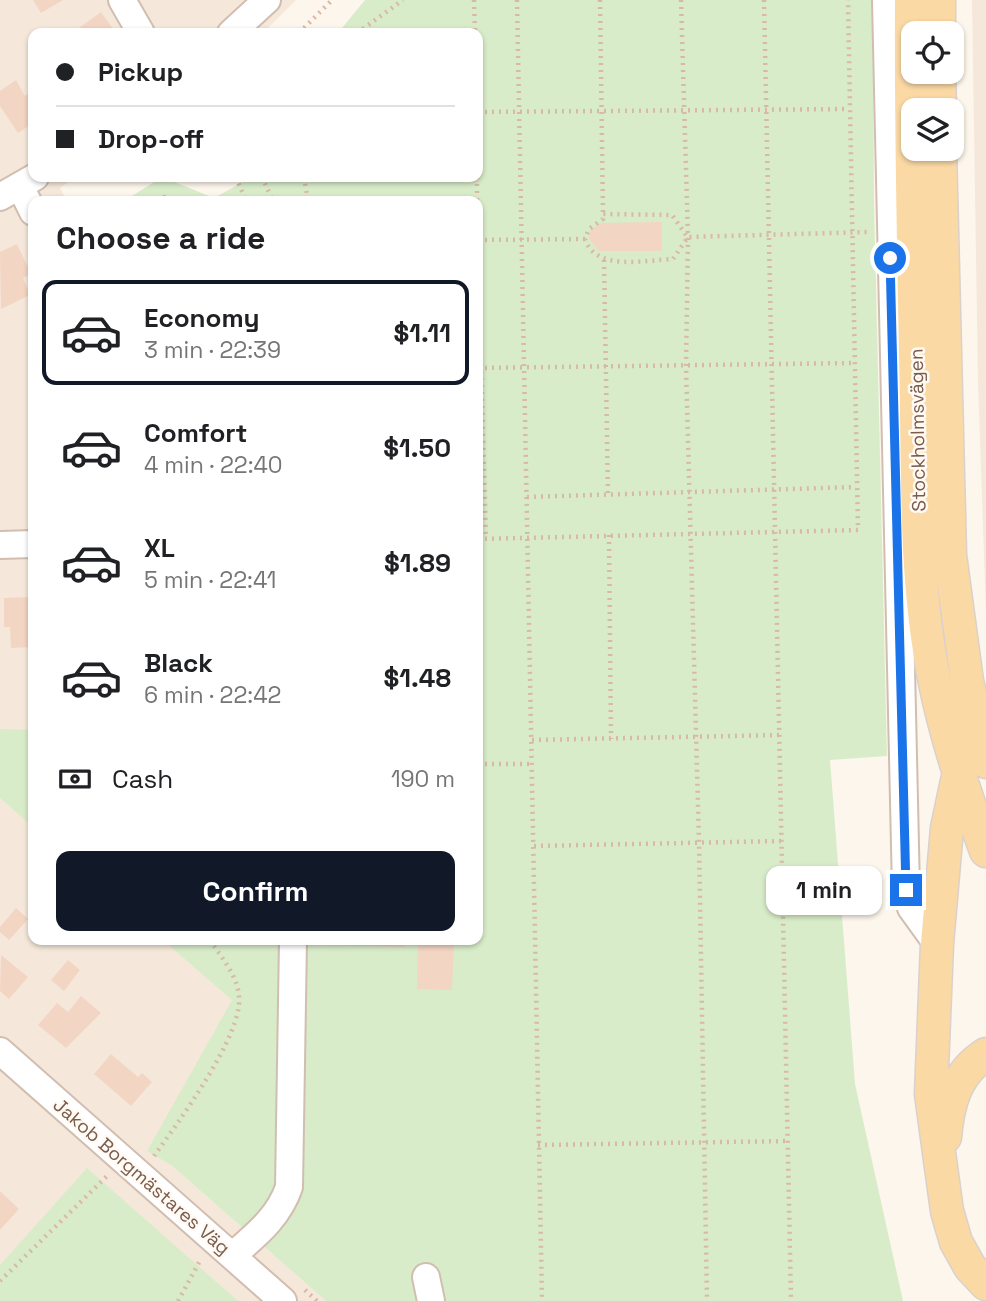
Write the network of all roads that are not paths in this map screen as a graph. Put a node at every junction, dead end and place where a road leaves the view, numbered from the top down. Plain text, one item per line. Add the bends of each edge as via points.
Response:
1 (122, 0) edge
2 (267, 0) edge
3 (886, 0) edge
4 (911, 0) edge
5 (939, 0) edge
6 (939, 21) edge
7 (138, 28) edge
8 (236, 28) edge
9 (940, 161) edge
10 (18, 187) edge
11 (28, 204) edge
12 (28, 544) edge
13 (0, 545) edge
14 (967, 681) junction
15 (986, 716) edge
16 (986, 762) edge
17 (958, 776) junction
18 (986, 851) edge
19 (937, 944) junction
20 (293, 945) edge
21 (0, 1051) edge
22 (986, 1054) edge
23 (941, 1173) junction
24 (223, 1247) junction
25 (986, 1284) edge
26 (284, 1301) edge

1 - 7 street
2 - 8 street
3 - 19 street via 906,890 911,908
4 - 17 main road, Stockholmsvägen via 922,579 933,676
5 - 6 main road
9 - 14 main road, Stockholmsvägen via 949,543
10 - 11 street
12 - 13 street
14 - 15 main road
14 - 16 main road, Stockholmsvägen
17 - 18 main road, Stockholmsvägen
17 - 19 main road via 947,828
19 - 23 main road via 930,1060
20 - 24 street via 289,1187 272,1220
21 - 24 street, Jakob Borgmästares Väg
22 - 23 main road via 961,1077 952,1096
23 - 25 main road via 956,1242
24 - 26 street, Jakob Borgmästares Väg

